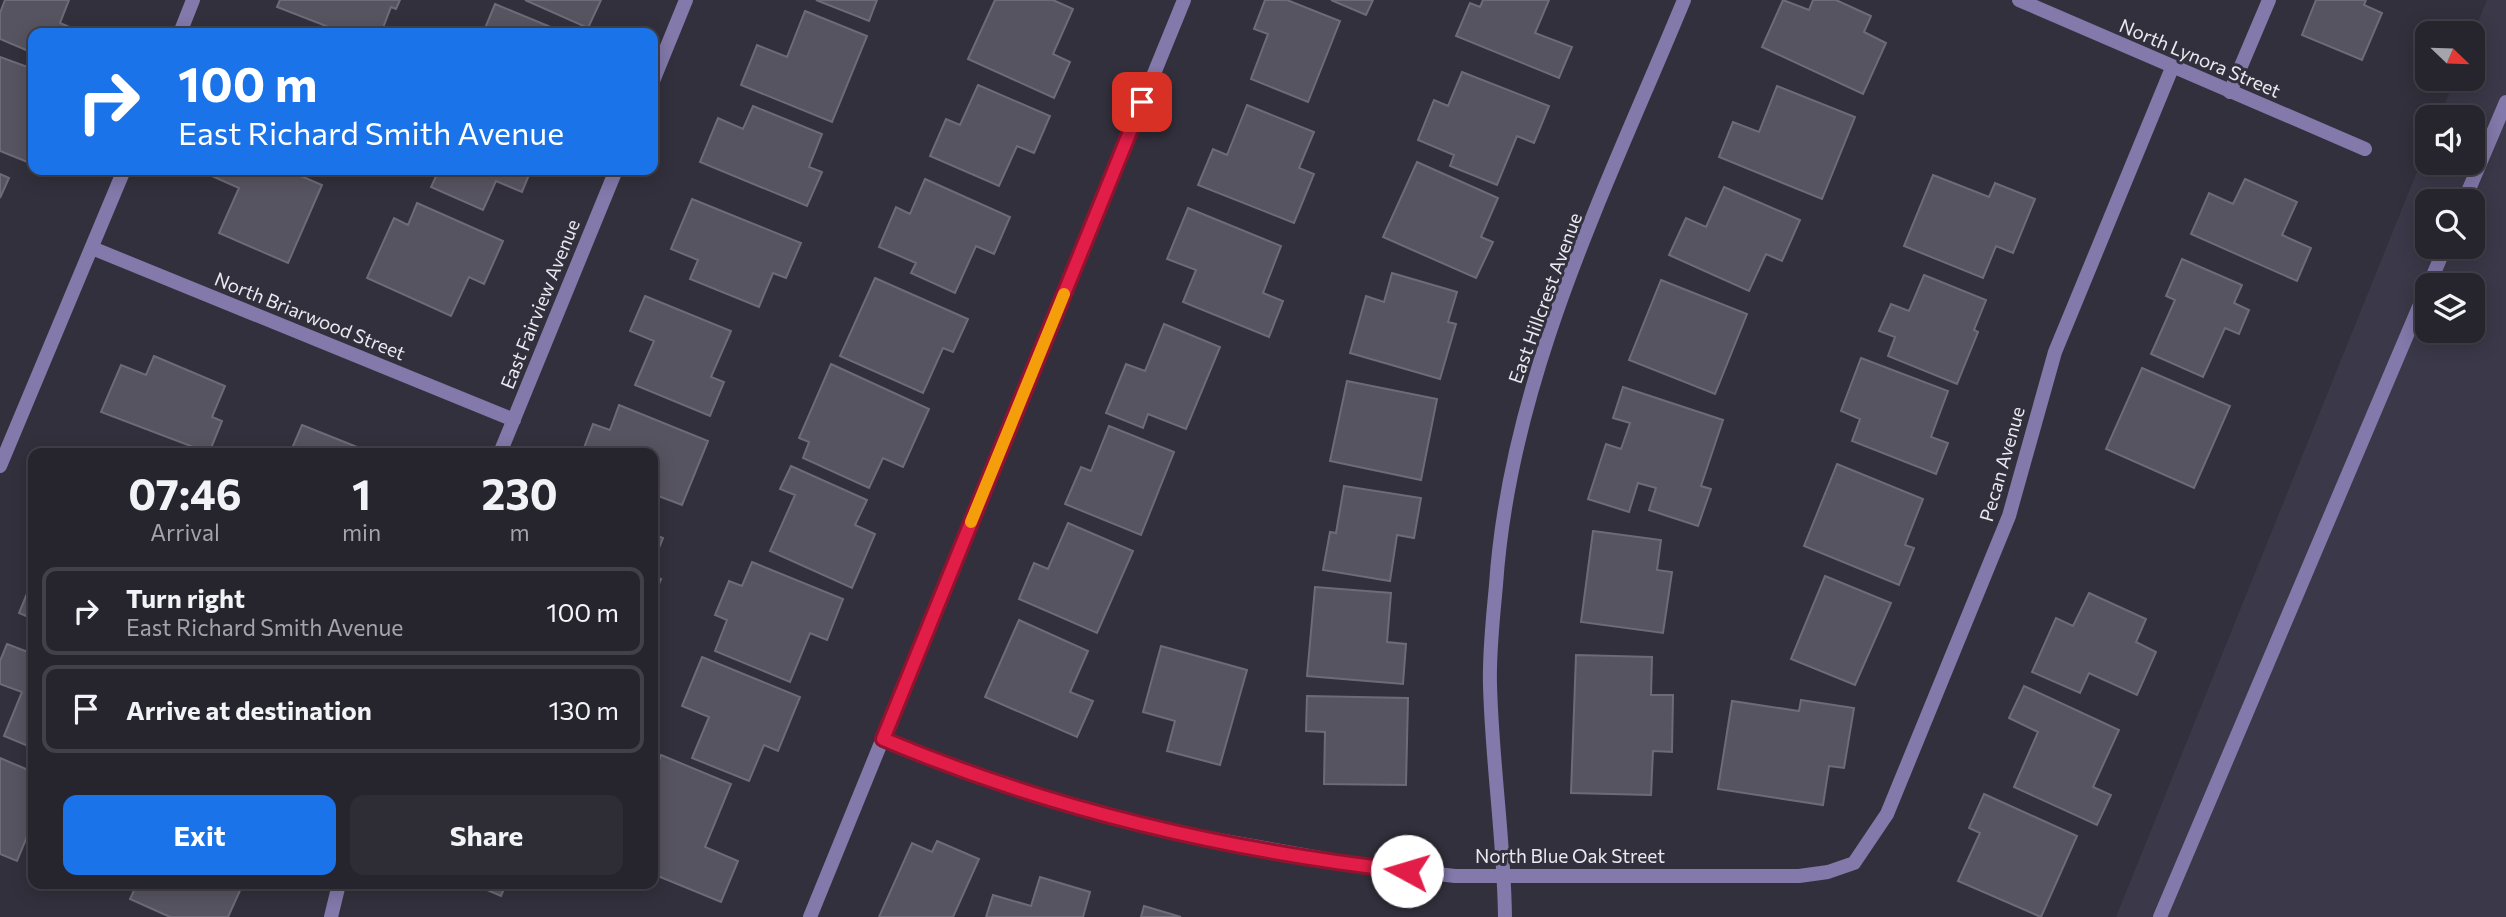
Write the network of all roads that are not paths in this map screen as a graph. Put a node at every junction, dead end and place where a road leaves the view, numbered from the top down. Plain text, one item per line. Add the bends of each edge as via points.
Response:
1 (193, 0) edge
2 (686, 0) edge
3 (1184, 0) edge
4 (1684, 0) edge
5 (2019, 0) edge
6 (2269, 0) edge
7 (182, 28) edge
8 (658, 68) edge
9 (2172, 68) junction
10 (2230, 92) junction
11 (2506, 102) edge
12 (2365, 149) dead end
13 (122, 175) edge
14 (614, 175) edge
15 (2469, 189) edge
16 (92, 248) junction
17 (2415, 318) edge
18 (514, 420) junction
19 (502, 448) edge
20 (0, 466) edge
21 (883, 739) junction
22 (1854, 863) joint
23 (1504, 876) junction
24 (338, 889) edge
25 (331, 917) edge
26 (810, 917) edge
27 (1505, 917) edge
28 (2160, 917) edge

1 - 7 street
2 - 8 street
3 - 21 street
4 - 23 street, East Hillcrest Avenue via 1568,280 1517,445 1496,582 1490,684
5 - 9 street, North Lynora Street
6 - 10 street
9 - 10 street, North Lynora Street
9 - 22 street, Pecan Avenue via 2055,352 2009,516 1888,814
10 - 12 street, North Lynora Street
11 - 15 street
13 - 16 street
14 - 18 street, East Fairview Avenue
16 - 18 street, North Briarwood Street
16 - 20 street
17 - 28 street
18 - 19 street, East Fairview Avenue
21 - 23 street, North Blue Oak Street via 1072,806 1174,832 1360,865 1455,876
21 - 26 street
22 - 23 street, North Blue Oak Street via 1799,876
23 - 27 street, East Hillcrest Avenue
24 - 25 street

